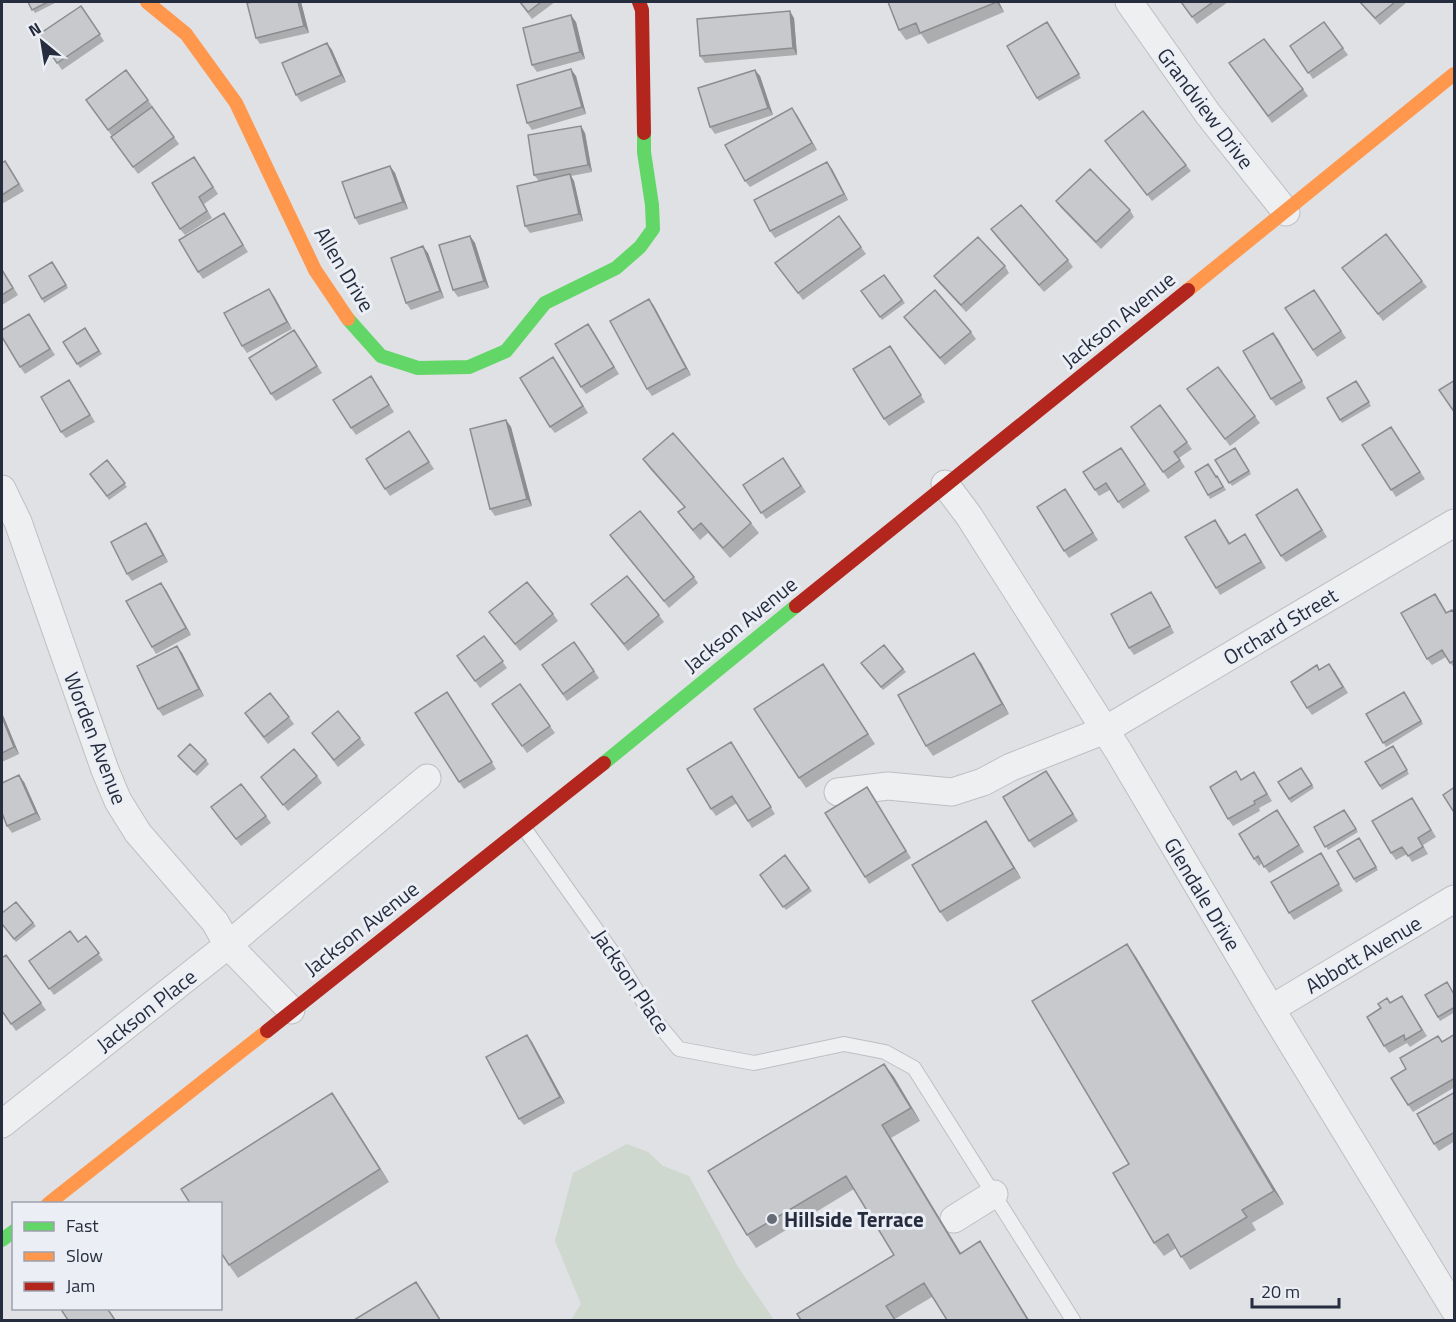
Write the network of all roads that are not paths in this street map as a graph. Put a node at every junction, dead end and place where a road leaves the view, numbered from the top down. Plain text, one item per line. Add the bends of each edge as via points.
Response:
1 (147, 2) edge
2 (639, 2) edge
3 (1129, 2) edge
4 (1455, 74) edge
5 (1286, 212) junction
6 (945, 484) junction
7 (2, 489) edge
8 (1455, 523) edge
9 (1105, 730) junction
10 (427, 778) dead end
11 (838, 792) dead end
12 (524, 828) junction
13 (1455, 899) edge
14 (228, 945) junction
15 (291, 1010) junction
16 (1271, 1010) junction
17 (2, 1124) edge
18 (994, 1194) junction
19 (49, 1202) edge
20 (954, 1219) dead end
21 (1455, 1309) edge
22 (1073, 1320) edge

1 - 2 main road, Allen Drive via 186,34 236,103 315,270 346,317 381,356 418,369 469,367 506,351 545,303 616,268 653,229 644,152
3 - 5 street, Grandview Drive via 1208,114
4 - 5 main road, Jackson Avenue
5 - 6 main road, Jackson Avenue
6 - 9 street, Glendale Drive
6 - 12 main road, Jackson Avenue
7 - 14 street, Worden Avenue via 18,522 118,801 138,833 215,922
8 - 9 street, Orchard Street
9 - 11 street, Orchard Street via 952,792 888,786
9 - 16 street, Glendale Drive
10 - 14 street, Jackson Place
12 - 15 main road, Jackson Avenue
12 - 18 lane, Jackson Place via 615,956 654,1019 679,1049 754,1063 844,1044 885,1052 914,1068
13 - 16 street, Abbott Avenue
14 - 15 street, Worden Avenue
14 - 17 street, Jackson Place
15 - 19 main road, Jackson Avenue
16 - 21 street, Glendale Drive
18 - 20 street
18 - 22 lane, Jackson Place

